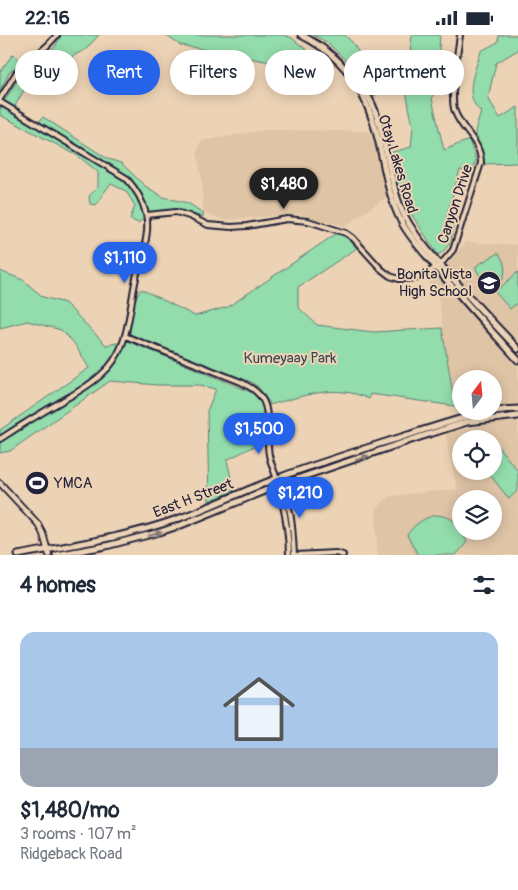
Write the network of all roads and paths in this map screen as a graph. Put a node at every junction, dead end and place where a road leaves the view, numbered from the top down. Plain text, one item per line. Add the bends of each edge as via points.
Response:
1 (57, 35) edge
2 (301, 35) edge
3 (460, 35) edge
4 (0, 100) edge
5 (147, 215) junction
6 (439, 267) junction
7 (125, 336) junction
8 (518, 349) edge
9 (518, 360) edge
10 (518, 409) edge
11 (518, 416) edge
12 (0, 439) edge
13 (276, 478) junction
14 (0, 483) edge
15 (279, 485) junction
16 (48, 553) edge
17 (18, 555) edge
18 (56, 555) edge
19 (289, 555) edge
20 (295, 555) edge
21 (344, 555) edge

1 - 4 street via 16,73
2 - 6 main road, Otay Lakes Road via 336,59 364,90 378,120 393,186 406,220
3 - 6 street, Canyon Drive via 453,107 458,120 475,142 480,163 454,248
4 - 5 street via 126,179 141,199
5 - 6 street via 180,213 208,225 231,227 287,219 308,221 346,233 390,276 419,278
5 - 7 street via 147,232
6 - 8 main road, Otay Lakes Road
6 - 9 main road, Otay Lakes Road
7 - 12 street via 113,362 99,377
7 - 13 street via 255,389 265,405 268,452
10 - 13 main road, East H Street via 450,422
15 -> 11 main road, East H Street via 467,422
13 - 15 street
13 - 16 main road, East H Street via 158,525
14 - 16 main road via 38,524
18 -> 15 main road, East H Street via 160,532
15 - 19 street via 288,527
15 - 20 street via 288,506
16 - 17 main road, East H Street
20 - 21 street

